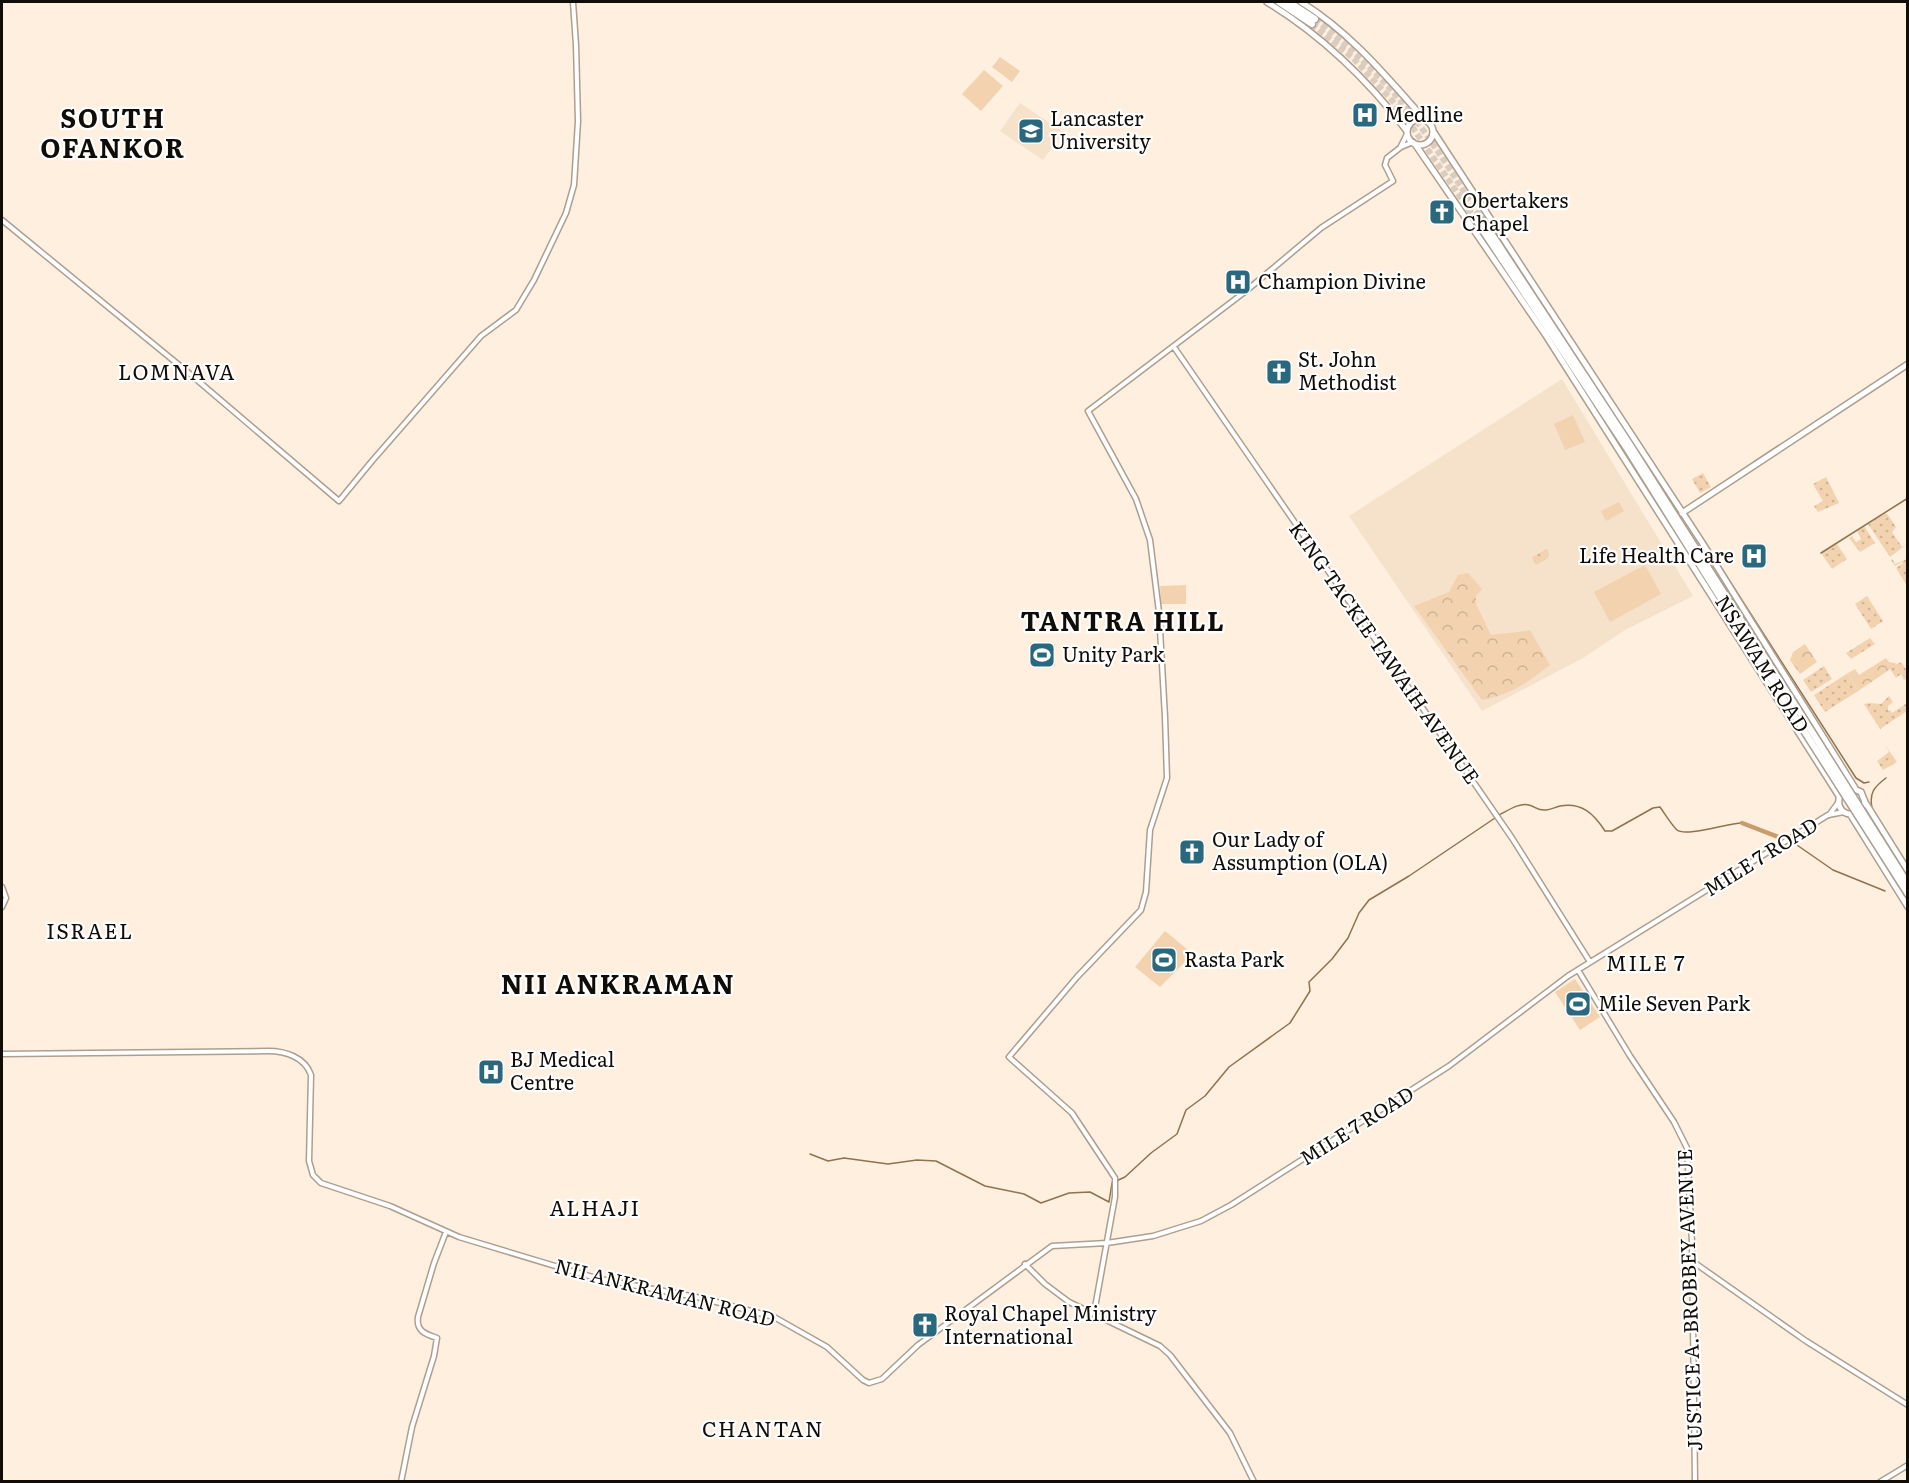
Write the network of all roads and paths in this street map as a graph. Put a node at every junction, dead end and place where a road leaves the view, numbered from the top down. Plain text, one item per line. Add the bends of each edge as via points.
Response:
1 (573, 2) edge
2 (1267, 2) edge
3 (1279, 2) edge
4 (1289, 2) edge
5 (1301, 2) edge
6 (1425, 120) junction
7 (1433, 131) junction
8 (1407, 132) junction
9 (1414, 143) junction
10 (1401, 147) junction
11 (2, 220) edge
12 (1481, 222) tunnel mouth
13 (1174, 347) junction
14 (1908, 364) edge
15 (1682, 513) junction
16 (1787, 699) junction
17 (1854, 788) junction
18 (1839, 796) junction
19 (1865, 802) junction
20 (1838, 803) junction
21 (1847, 813) junction
22 (1828, 815) junction
23 (1908, 871) edge
24 (1908, 884) edge
25 (2, 888) edge
26 (1908, 894) edge
27 (2, 907) edge
28 (1908, 907) edge
29 (1590, 962) junction
30 (1578, 970) junction
31 (2, 1054) edge
32 (446, 1232) junction
33 (1107, 1243) junction
34 (1692, 1261) junction
35 (1025, 1264) junction
36 (1094, 1313) junction
37 (869, 1383) joint
38 (1908, 1405) edge
39 (1908, 1465) edge
40 (400, 1482) edge
41 (1254, 1482) edge
42 (1695, 1482) edge
43 (1880, 1482) edge

1 - 11 street via 578,121 574,185 566,213 522,302 475,342 339,501
2 - 8 main road via 1310,30 1351,65
3 - 4 highway via 1313,22
5 - 6 main road via 1338,28 1369,57
6 - 7 main road
6 - 8 main road via 1413,121
7 - 9 main road via 1430,141
7 - 15 main road
8 - 9 main road
8 - 10 street
9 - 10 street
9 - 18 main road via 1545,334
10 - 13 street via 1385,163 1393,180 1321,228
12 - 16 highway, NSAWAM ROAD via 1624,435
13 - 29 street, KING TACKIE TAWAIH AVENUE via 1499,819
13 - 33 street via 1088,411 1136,499 1150,540 1159,612 1167,778 1150,830 1146,892 1141,910 1009,1057 1072,1113 1115,1178
14 - 15 main road
15 - 17 main road
16 - 24 highway, NSAWAM ROAD, bridge
16 - 26 highway, NSAWAM ROAD, bridge
17 - 18 main road
17 - 19 main road via 1861,792
18 - 20 main road
19 - 21 main road via 1857,813
19 - 23 main road
20 - 21 main road
20 - 22 street
21 - 22 street
21 - 28 main road
22 - 29 street, MILE 7 ROAD
25 - 27 street via 6,898
29 - 30 street, MILE 7 ROAD
30 - 33 street, MILE 7 ROAD via 1442,1071 1231,1205 1174,1231
30 - 34 street, JUSTICE A. BROBBEY AVENUE via 1686,1144
31 - 32 street, NII ANKRAMAN ROAD via 268,1051 289,1054 306,1064 311,1074 309,1157 316,1179
32 - 37 street, NII ANKRAMAN ROAD via 600,1279 774,1317 827,1347
32 - 40 street via 417,1322 421,1331 437,1338
33 - 35 street, MILE 7 ROAD via 1055,1246
33 - 36 street
34 - 38 street via 1800,1337
34 - 42 street, JUSTICE A. BROBBEY AVENUE
35 - 36 street via 1062,1297
35 - 37 street, MILE 7 ROAD via 918,1345 882,1379
36 - 41 street via 1160,1346 1170,1355 1230,1433
39 - 43 street

